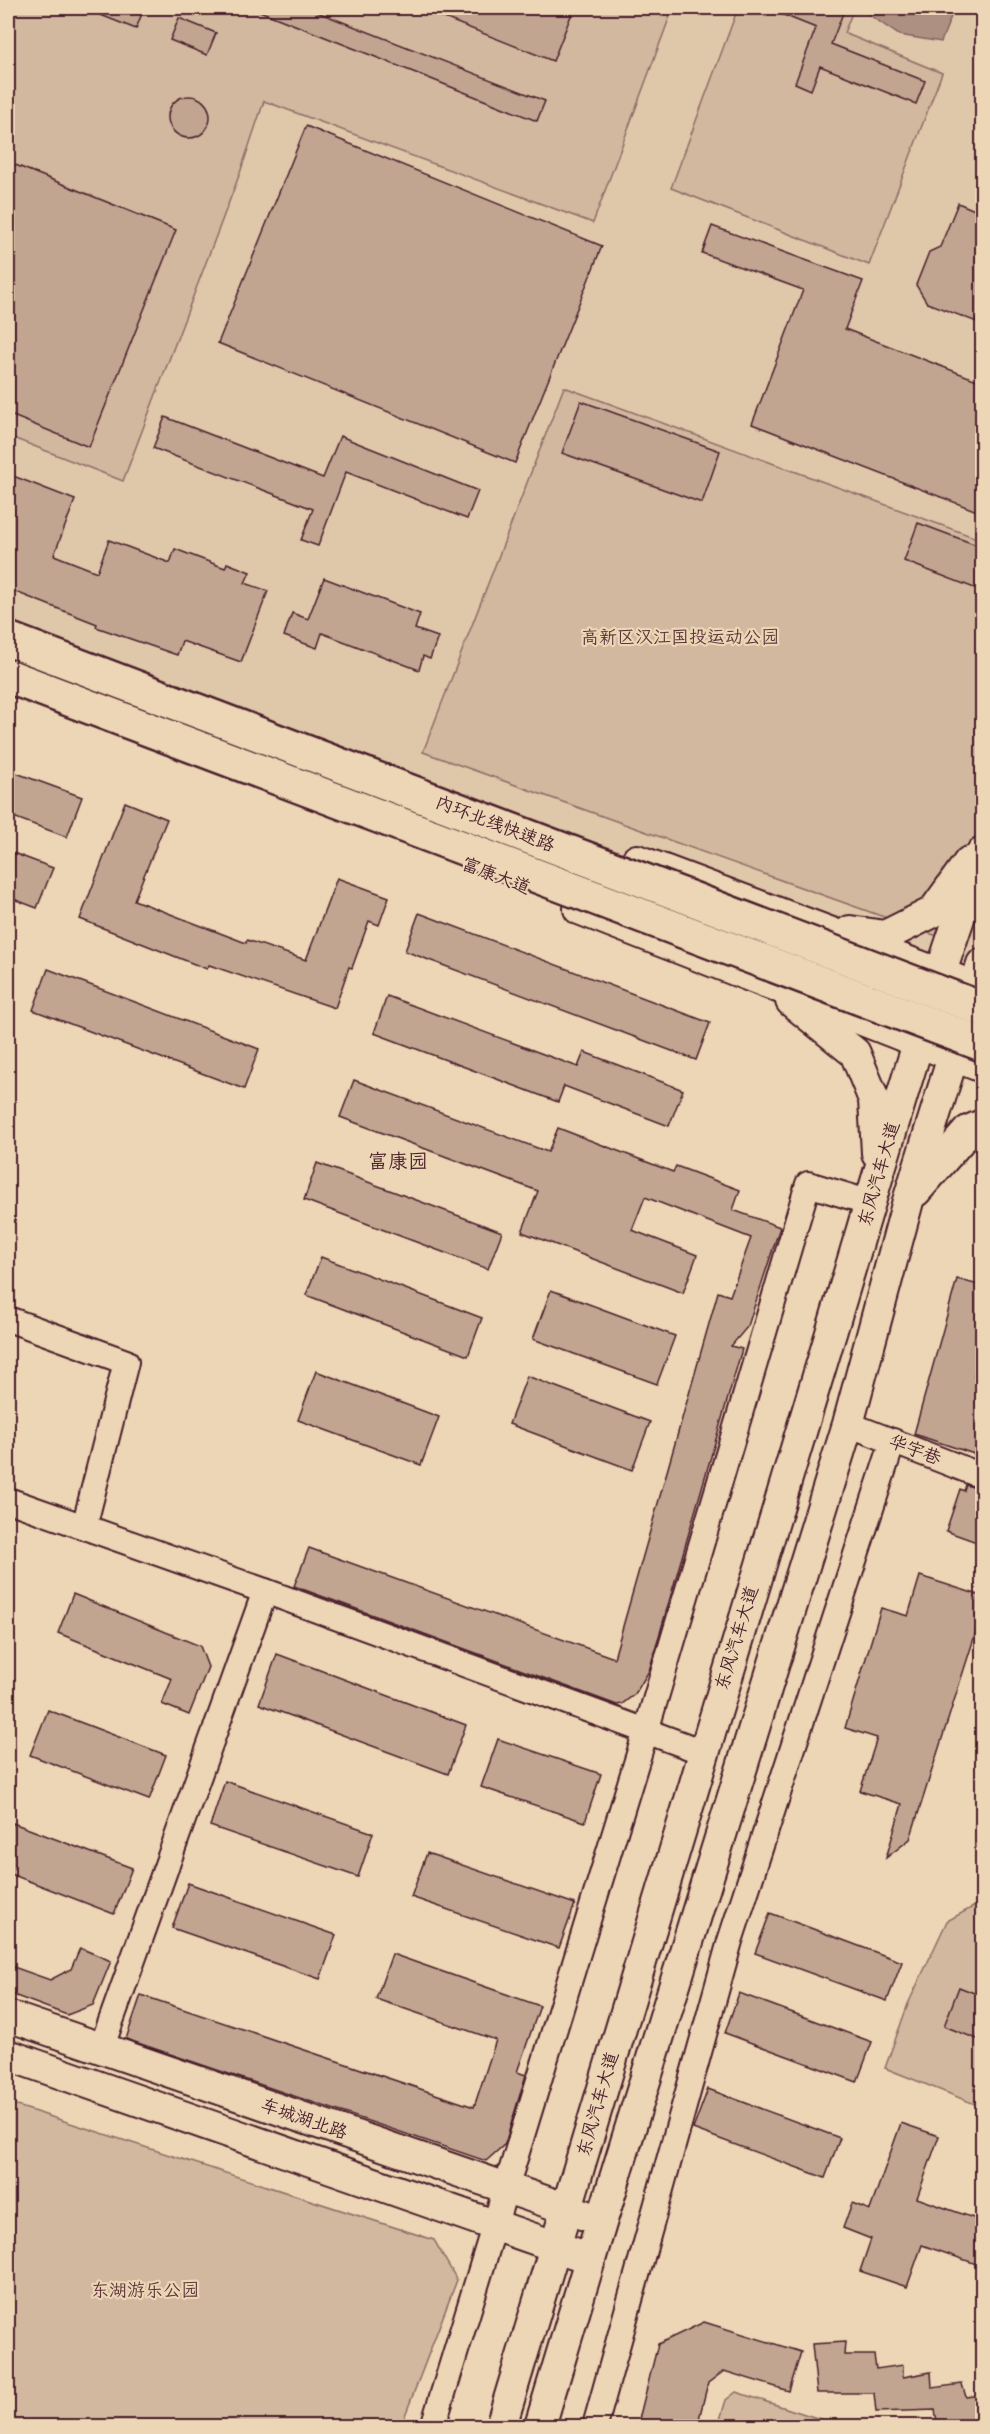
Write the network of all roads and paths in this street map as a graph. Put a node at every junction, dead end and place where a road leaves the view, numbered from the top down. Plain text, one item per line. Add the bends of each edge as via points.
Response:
1 (8, 624) edge
2 (8, 639) edge
3 (8, 676) edge
4 (8, 690) edge
5 (982, 843) edge
6 (982, 853) edge
7 (811, 926) junction
8 (940, 974) junction
9 (768, 983) junction
10 (981, 987) edge
11 (919, 1042) junction
12 (968, 1049) edge
13 (982, 1067) edge
14 (982, 1125) edge
15 (874, 1191) junction
16 (908, 1201) junction
17 (8, 1319) edge
18 (848, 1424) junction
19 (893, 1441) junction
20 (982, 1476) edge
21 (8, 1500) edge
22 (84, 1527) junction
23 (265, 1591) junction
24 (646, 1731) junction
25 (703, 1752) junction
26 (8, 2016) edge
27 (101, 2049) junction
28 (8, 2055) edge
29 (507, 2188) junction
30 (567, 2209) junction
31 (602, 2220) junction
32 (495, 2226) junction
33 (555, 2247) junction
34 (591, 2258) junction
35 (433, 2427) edge
36 (501, 2427) edge
37 (540, 2427) edge
38 (595, 2427) edge

1 - 7 main road
2 - 10 highway, 内环北线快速路, bridge
3 - 12 highway, 内环北线快速路, bridge
4 - 9 main road, 富康大道
5 - 7 main road via 933,912 885,936
6 - 8 main road, 东风汽车大道
7 - 8 main road
8 - 10 main road
8 - 11 main road, 东风汽车大道
9 - 11 main road, 富康大道
9 - 15 main road via 855,1053 874,1100
10 - 12 main road, 东风汽车大道
11 - 12 main road, 富康大道
11 - 15 main road, 东风汽车大道
12 - 13 main road, 富康大道
12 - 16 main road, 东风汽车大道
14 - 16 main road via 968,1131
15 - 24 street via 808,1184
15 - 25 main road, 东风汽车大道
16 - 18 main road, 东风汽车大道
17 - 22 street via 126,1362
18 - 19 street, 华宇巷
18 - 31 main road, 东风汽车大道
19 - 20 street, 华宇巷
19 - 38 street via 730,1941
21 - 22 street
22 - 23 street
23 - 24 street
23 - 27 street
24 - 25 street
24 - 29 street
25 - 30 main road, 东风汽车大道
26 - 27 main road, 车城湖北路
27 - 29 main road, 车城湖北路
28 - 32 main road
29 - 30 main road, 车城湖北路
29 - 32 street
30 - 31 main road, 车城湖北路
30 - 33 main road, 东风汽车大道
31 - 34 main road, 东风汽车大道
32 - 33 main road
32 - 35 street
33 - 34 main road
33 - 36 main road, 东风汽车大道
34 - 37 main road, 东风汽车大道

